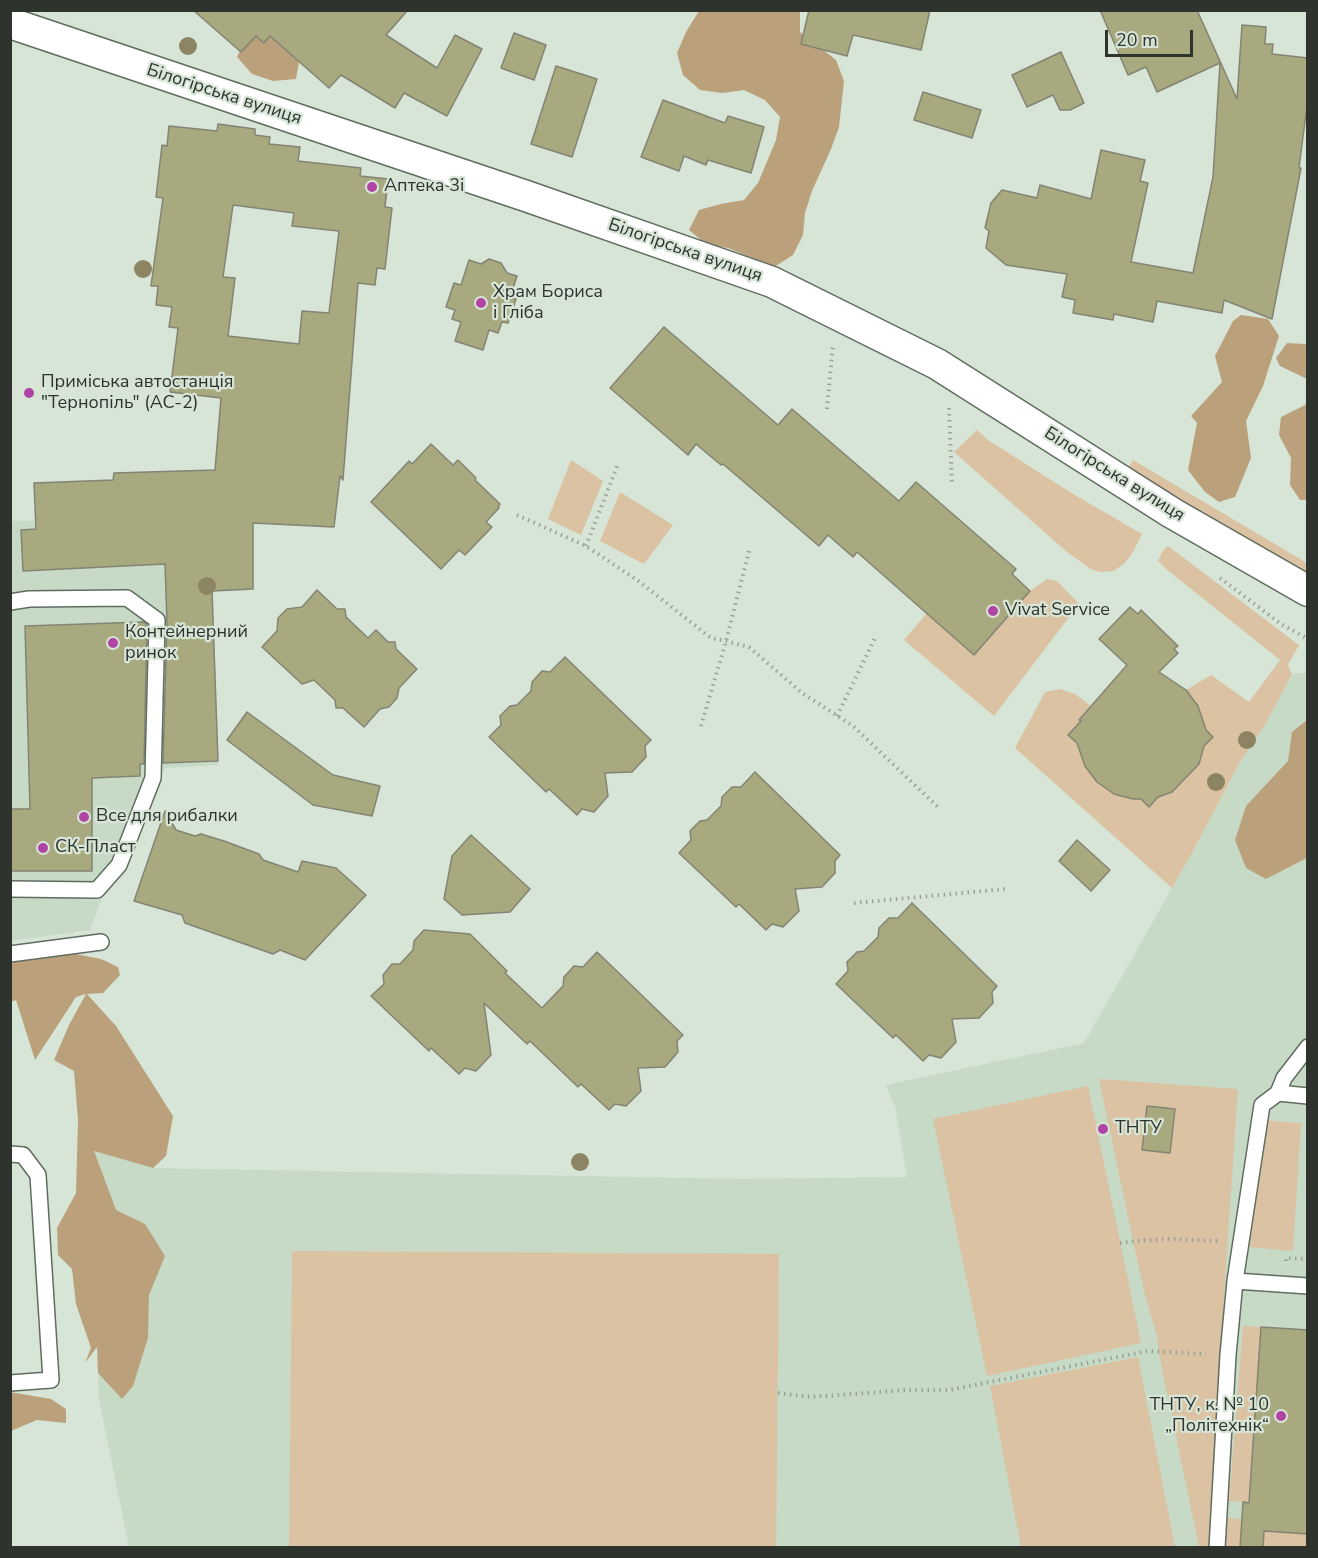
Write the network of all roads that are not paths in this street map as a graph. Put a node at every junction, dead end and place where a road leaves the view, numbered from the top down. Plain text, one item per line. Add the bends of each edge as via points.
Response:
1 (10, 23) edge
2 (1308, 591) edge
3 (10, 602) edge
4 (10, 889) edge
5 (101, 942) dead end
6 (10, 954) edge
7 (1308, 1047) edge
8 (1278, 1093) junction
9 (1308, 1096) edge
10 (10, 1154) edge
11 (1235, 1281) junction
12 (1308, 1286) edge
13 (10, 1383) edge
14 (1217, 1548) edge

1 - 2 street, Білогірська вулиця via 772,282 937,364 1172,513
3 - 4 lane via 128,598 157,620 153,778 119,865 97,890
5 - 6 lane
7 - 8 lane via 1284,1078
8 - 9 lane
8 - 11 lane via 1262,1105
10 - 13 lane via 23,1155 38,1175 51,1380
11 - 12 lane
11 - 14 lane

